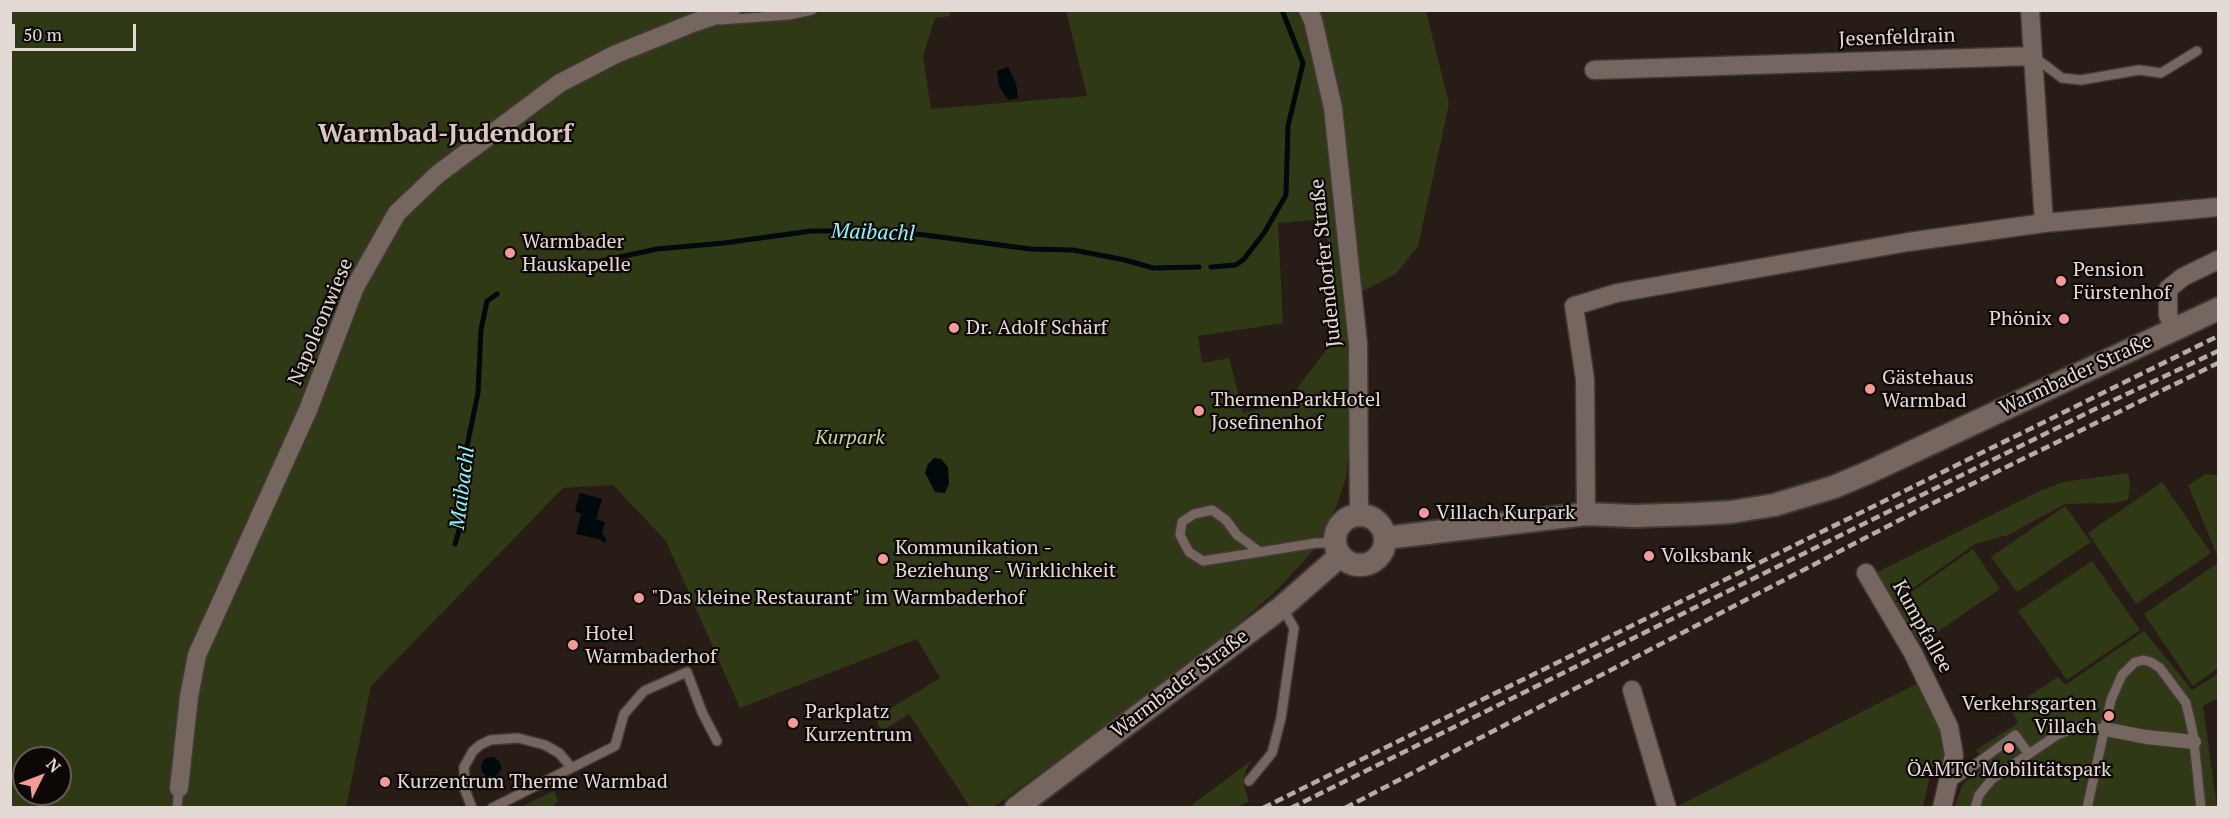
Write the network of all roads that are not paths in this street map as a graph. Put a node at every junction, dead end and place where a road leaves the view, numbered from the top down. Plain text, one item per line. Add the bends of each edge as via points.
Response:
1 (731, 10) edge
2 (812, 10) edge
3 (1308, 10) edge
4 (2030, 10) edge
5 (693, 23) junction
6 (2197, 51) dead end
7 (2033, 56) junction
8 (1594, 70) dead end
9 (2218, 207) edge
10 (2044, 223) junction
11 (2218, 260) edge
12 (2218, 309) edge
13 (2174, 329) junction
14 (1586, 514) junction
15 (1359, 515) junction
16 (1385, 538) junction
17 (1332, 546) junction
18 (1260, 552) junction
19 (1866, 573) dead end
20 (1282, 607) junction
21 (1632, 690) dead end
22 (2105, 729) junction
23 (717, 741) dead end
24 (2194, 742) junction
25 (2029, 754) junction
26 (571, 767) junction
27 (1249, 781) dead end
28 (1947, 786) junction
29 (179, 788) joint
30 (177, 807) edge
31 (472, 807) edge
32 (492, 807) edge
33 (1016, 807) edge
34 (1667, 807) edge
35 (1942, 807) edge
36 (1975, 807) edge
37 (2086, 807) edge
38 (2201, 807) edge

1 - 5 street, Napoleonwiese
2 - 5 lane
3 - 15 street, Judendorfer Straße via 1333,108 1358,344
4 - 7 street
5 - 29 street, Napoleonwiese via 560,82 438,174 397,213 355,287 308,410 197,655
6 - 7 lane via 2161,73 2139,70 2081,80 2062,78
7 - 8 street, Jesenfeldrain
7 - 10 street
9 - 10 street
10 - 14 street via 1617,292 1574,306 1585,379
11 - 13 street via 2168,289 2168,315
12 - 13 street, Warmbader Straße
13 - 14 street, Warmbader Straße via 1834,487 1774,505 1731,512
14 - 16 street, Warmbader Straße
15 - 16 street via 1374,519
15 - 17 street, Warmbader Straße via 1340,525
16 - 17 street via 1382,554 1370,564 1354,565
17 - 18 lane
17 - 20 street, Warmbader Straße
18 - 18 lane via 1203,561 1189,552 1180,535 1182,522 1212,510
19 - 28 street, Kumpfallee via 1913,653 1949,727 1954,755
20 - 27 lane via 1294,628 1281,718 1272,753
20 - 33 street, Warmbader Straße
21 - 34 street
22 - 24 street
22 - 24 lane via 2122,675 2135,662 2143,660 2160,668 2186,703
22 - 25 lane via 2069,729
22 - 37 lane
23 - 26 lane via 687,672 644,690 624,714 615,746
24 - 38 lane
25 - 28 lane via 2015,735
25 - 36 lane via 1985,786
26 - 31 lane via 545,745 518,738 490,740 473,751 464,767 465,790
26 - 32 lane
28 - 35 street, Kumpfallee
29 - 30 lane

